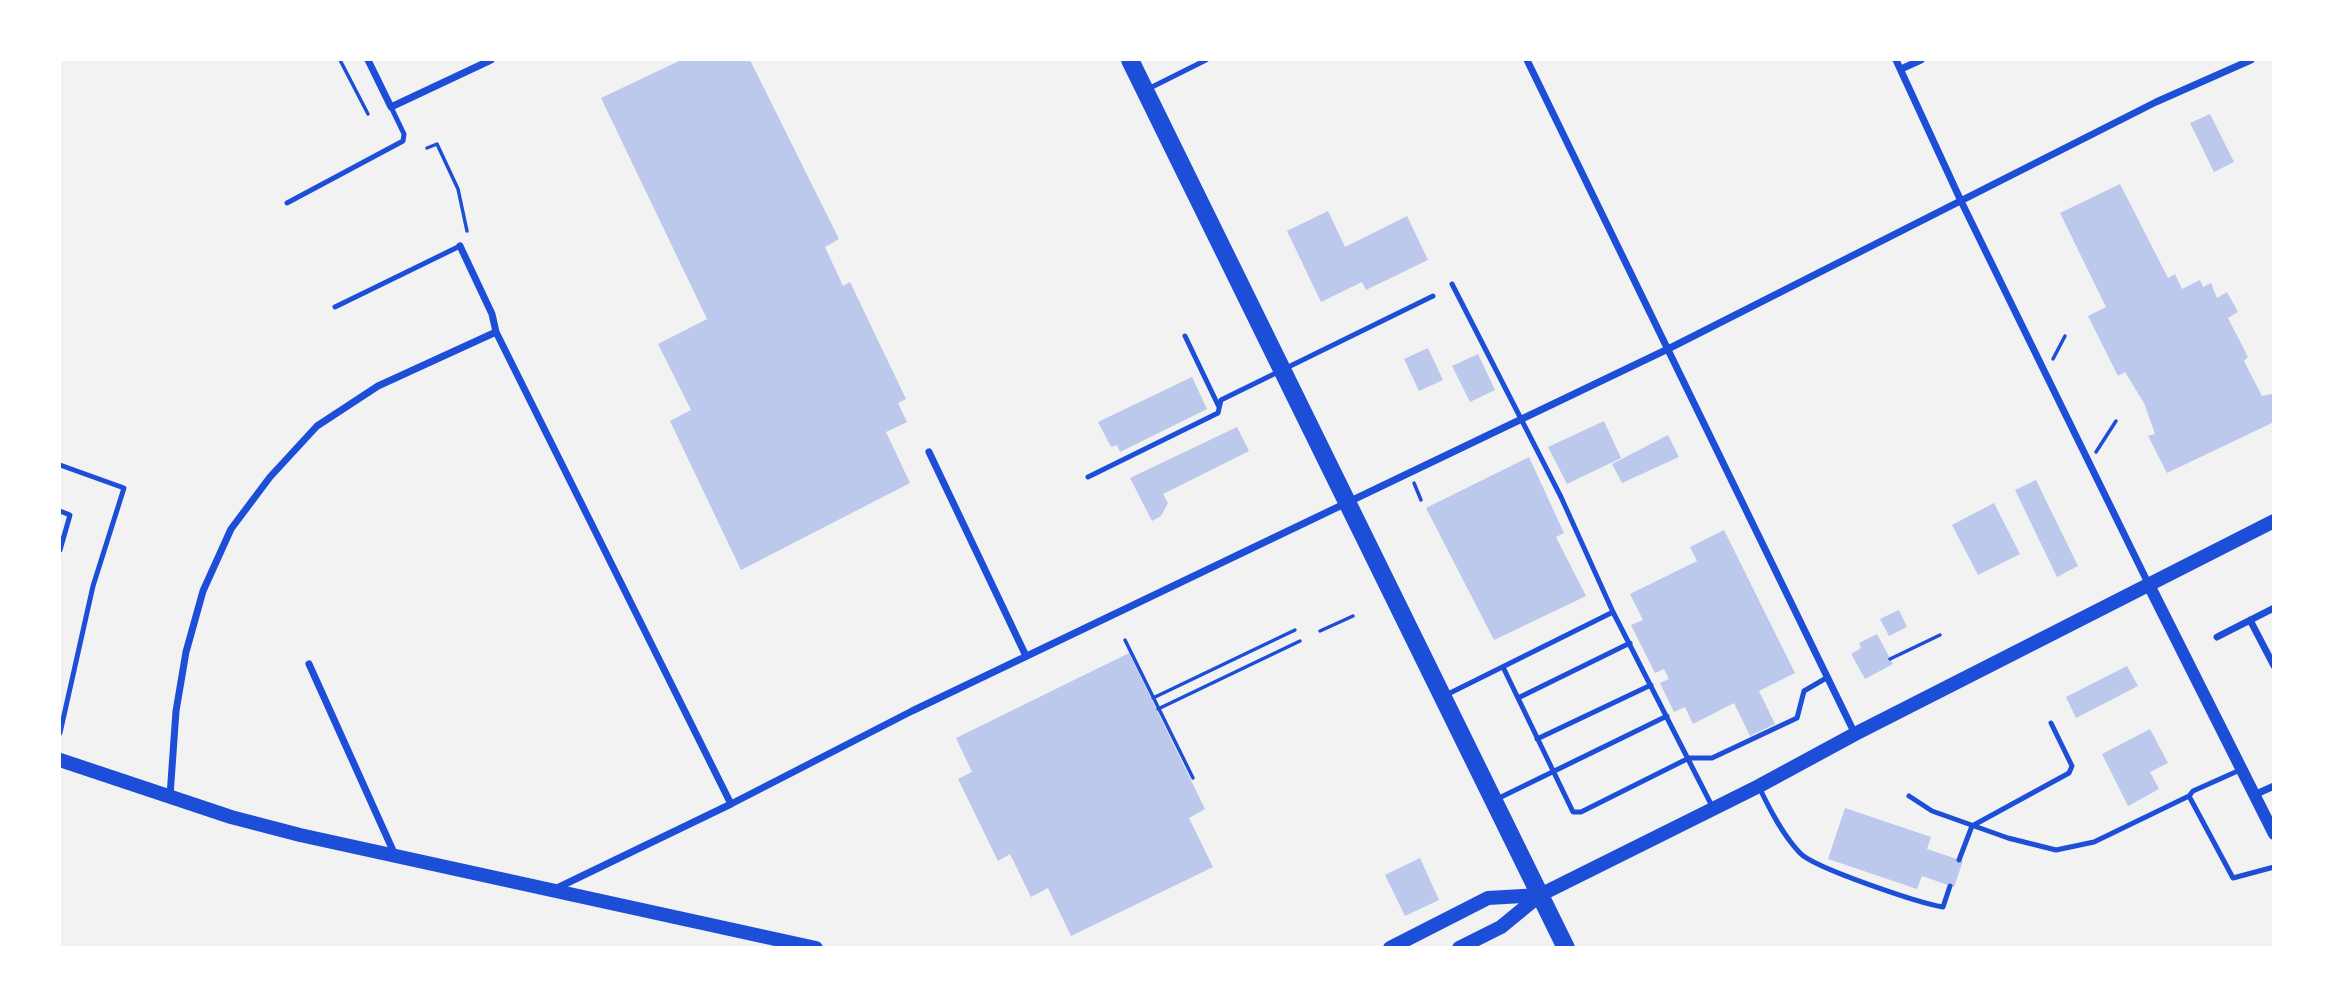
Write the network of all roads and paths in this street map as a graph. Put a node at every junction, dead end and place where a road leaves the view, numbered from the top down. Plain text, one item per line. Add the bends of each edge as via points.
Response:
1 (340, 60) edge
2 (368, 60) edge
3 (491, 60) edge
4 (1130, 60) edge
5 (1206, 60) edge
6 (1527, 60) edge
7 (1896, 60) edge
8 (1921, 60) edge
9 (2250, 60) edge
10 (1901, 69) junction
11 (1145, 90) junction
12 (391, 107) junction
13 (368, 114) dead end
14 (427, 148) dead end
15 (1961, 201) junction
16 (287, 203) dead end
17 (467, 230) dead end
18 (460, 246) joint
19 (1452, 284) dead end
20 (1433, 296) dead end
21 (335, 307) dead end
22 (496, 331) junction
23 (1185, 336) dead end
24 (2065, 336) dead end
25 (1670, 348) junction
26 (1282, 369) junction
27 (2045, 374) junction
28 (1219, 407) junction
29 (1520, 419) junction
30 (2116, 421) dead end
31 (929, 452) dead end
32 (2089, 464) junction
33 (60, 465) edge
34 (1088, 477) dead end
35 (1347, 501) junction
36 (60, 511) edge
37 (2273, 521) edge
38 (60, 550) edge
39 (2149, 584) junction
40 (2273, 608) edge
41 (1613, 612) junction
42 (1353, 616) dead end
43 (2250, 620) junction
44 (1295, 630) dead end
45 (1320, 632) dead end
46 (1289, 633) junction
47 (1940, 635) dead end
48 (2217, 637) dead end
49 (1125, 640) dead end
50 (1300, 641) dead end
51 (1270, 642) junction
52 (1630, 643) junction
53 (1295, 644) junction
54 (1254, 649) junction
55 (1275, 653) junction
56 (1026, 656) junction
57 (1238, 657) junction
58 (1890, 659) dead end
59 (1260, 660) junction
60 (309, 664) dead end
61 (2273, 666) edge
62 (1503, 667) junction
63 (1244, 668) junction
64 (1211, 670) junction
65 (1828, 677) junction
66 (1216, 681) junction
67 (1651, 685) junction
68 (60, 694) edge
69 (1443, 696) junction
70 (68, 697) junction
71 (1153, 698) junction
72 (1518, 698) junction
73 (1158, 709) junction
74 (1667, 716) junction
75 (2051, 723) dead end
76 (60, 733) edge
77 (1855, 734) junction
78 (1537, 739) junction
79 (1689, 758) junction
80 (60, 760) edge
81 (2241, 770) junction
82 (1552, 772) junction
83 (1193, 778) dead end
84 (1759, 786) junction
85 (2273, 786) edge
86 (2254, 795) junction
87 (170, 796) junction
88 (1909, 796) dead end
89 (2189, 796) junction
90 (1494, 800) junction
91 (731, 804) junction
92 (1713, 808) junction
93 (1972, 825) junction
94 (2273, 834) edge
95 (396, 857) junction
96 (1959, 860) dead end
97 (2273, 867) edge
98 (1950, 886) dead end
99 (553, 890) junction
100 (1541, 895) junction
101 (816, 947) edge
102 (1390, 947) edge
103 (1459, 947) edge
104 (1566, 947) edge

1 - 13 path
2 - 12 street
3 - 12 street
4 - 11 main road
5 - 11 lane
6 - 25 street
7 - 10 street
8 - 10 street
9 - 15 street
10 - 15 street
11 - 26 main road
12 - 16 lane via 403,141
14 - 17 path via 437,144 458,189
15 - 25 street
15 - 27 street
18 - 21 lane
18 - 22 street
19 - 29 lane
20 - 26 lane
22 - 87 street via 378,386 317,426 231,529 204,591 186,652
22 - 91 street
23 - 28 lane
24 - 27 path
25 - 29 street
25 - 65 street
26 - 28 lane via 1221,400
26 - 35 main road
27 - 32 street
28 - 34 lane via 1218,413
29 - 35 street
29 - 41 lane
30 - 32 path
31 - 56 street
32 - 39 street
33 - 70 lane via 124,488 93,586
35 - 56 street
35 - 69 main road
36 - 38 lane via 70,515
37 - 39 main road
39 - 77 main road
39 - 81 street
40 - 43 street
41 - 52 lane
41 - 62 lane
42 - 45 path
43 - 48 street
43 - 61 street
44 - 46 path
46 - 51 path
46 - 53 path
47 - 58 path
49 - 71 path
50 - 53 path
51 - 54 path
51 - 55 path
52 - 67 lane
52 - 72 lane
53 - 55 path
54 - 57 path
54 - 59 path
55 - 59 path
56 - 91 street
57 - 63 path
57 - 64 path
59 - 63 path
60 - 95 street
62 - 69 lane
62 - 72 lane
63 - 66 path
64 - 66 path
64 - 71 path
65 - 77 street
65 - 79 lane via 1804,691 1797,718 1712,758
66 - 73 path
67 - 74 lane
67 - 78 lane
68 - 70 lane
69 - 90 main road
70 - 76 lane
71 - 73 path
72 - 78 lane
73 - 83 path
74 - 79 lane
74 - 82 lane
75 - 93 lane via 2072,766 2069,773
77 - 84 main road
78 - 82 lane
79 - 82 lane via 1581,813 1573,812
79 - 92 lane
80 - 87 main road
81 - 86 street
81 - 89 lane
82 - 90 lane
84 - 92 main road
84 - 98 lane via 1776,821 1802,855 1823,867 1943,907
85 - 86 street
86 - 94 street
87 - 95 main road via 269,828
88 - 93 lane via 1932,811
89 - 93 lane via 2094,842 2056,850
89 - 97 lane via 2233,878
90 - 100 main road
91 - 99 street
92 - 100 main road
93 - 96 lane
95 - 99 main road
99 - 101 main road
100 - 102 main road via 1488,898
100 - 103 main road via 1500,927
100 - 104 main road

